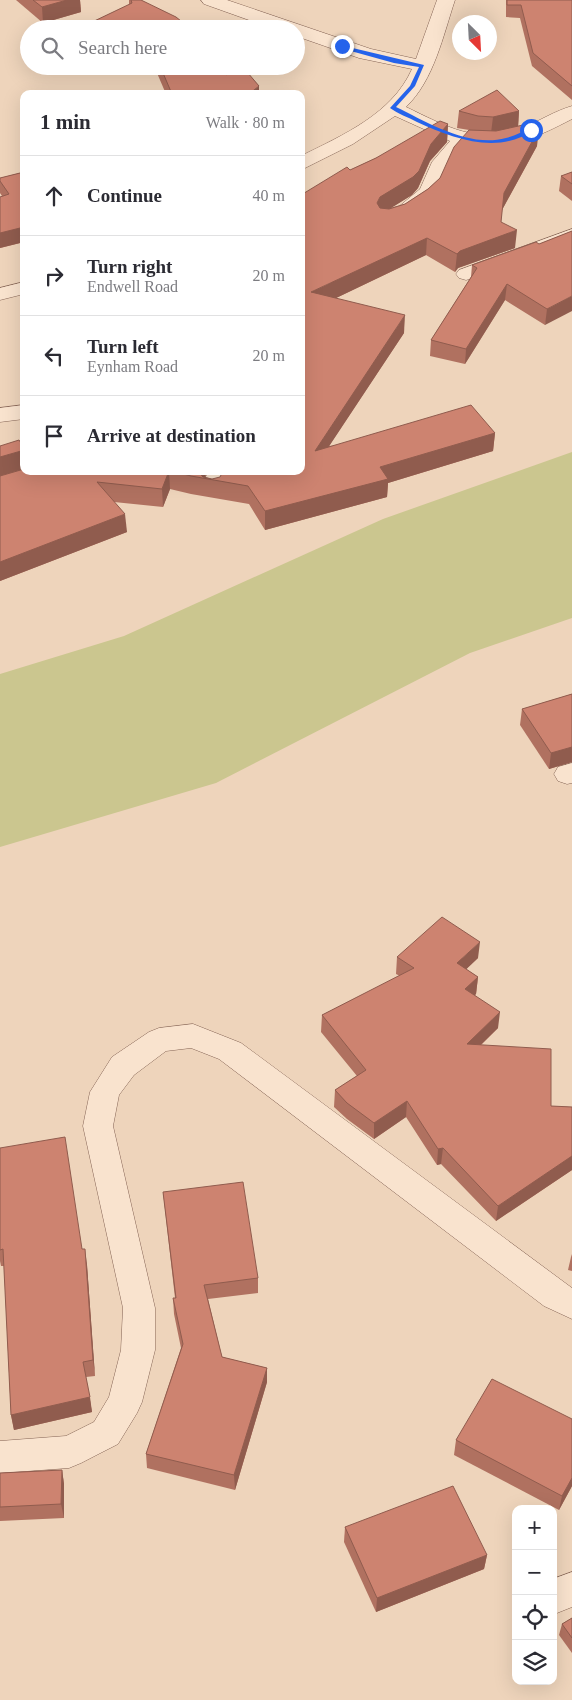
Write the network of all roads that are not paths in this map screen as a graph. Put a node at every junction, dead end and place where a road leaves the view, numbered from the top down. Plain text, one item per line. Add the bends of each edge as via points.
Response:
1 (210, 0) edge
2 (446, 0) edge
3 (267, 20) edge
4 (305, 33) edge
5 (422, 66) junction
6 (393, 108) junction
7 (572, 112) edge
8 (463, 138) junction
9 (305, 162) edge
10 (388, 220) edge
11 (572, 235) edge
12 (466, 274) dead end
13 (20, 289) edge
14 (0, 294) edge
15 (20, 412) edge
16 (0, 415) edge
17 (572, 1305) edge
18 (0, 1457) edge

1 - 3 street
2 - 5 street
4 - 5 street via 366,54
5 - 6 street via 413,86
6 - 8 street
6 - 9 street
7 - 8 street via 507,140 487,142
8 - 10 street via 442,162 429,191
11 - 12 street
13 - 14 street
15 - 16 street
17 - 18 street via 230,1051 193,1036 159,1040 123,1066 105,1092 98,1126 139,1308 138,1350 126,1402 106,1433 69,1452

